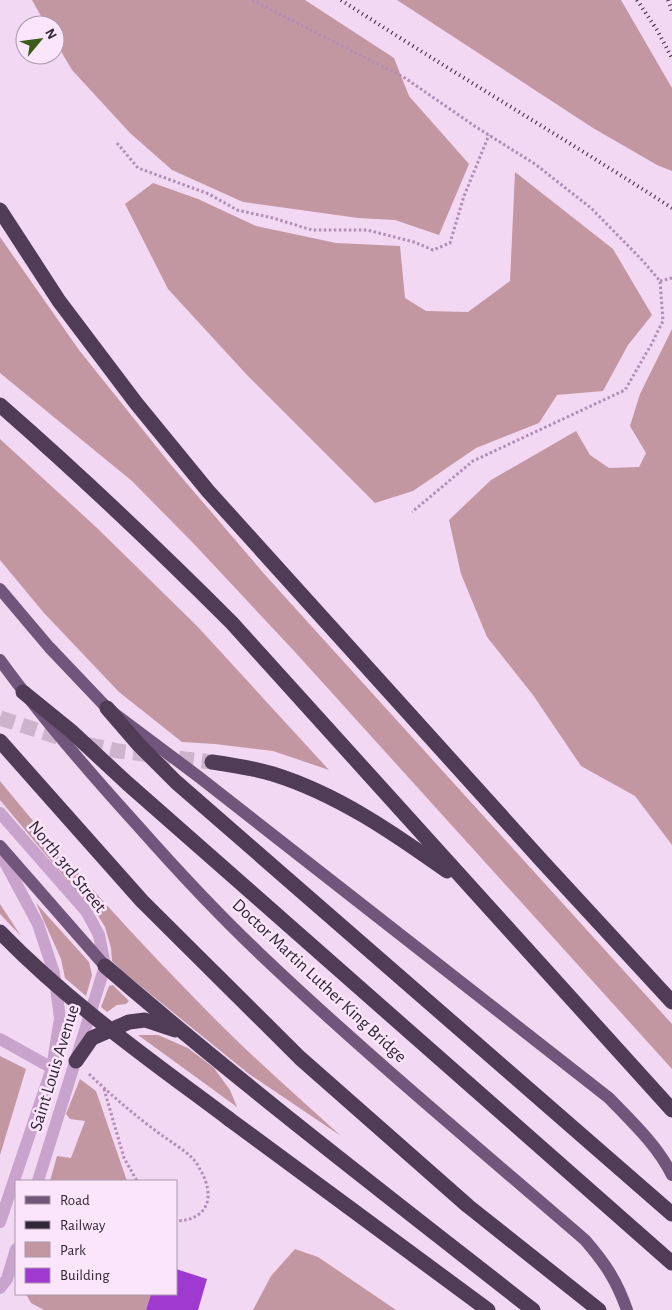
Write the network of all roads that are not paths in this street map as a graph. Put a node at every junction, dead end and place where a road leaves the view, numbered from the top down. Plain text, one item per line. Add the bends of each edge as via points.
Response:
1 (0, 210) edge
2 (0, 405) edge
3 (0, 589) edge
4 (0, 660) edge
5 (23, 692) junction
6 (107, 708) junction
7 (0, 741) edge
8 (212, 762) tunnel mouth
9 (0, 814) edge
10 (0, 846) edge
11 (0, 853) edge
12 (468, 886) junction
13 (0, 932) edge
14 (105, 966) junction
15 (672, 1002) edge
16 (181, 1031) junction
17 (0, 1039) edge
18 (76, 1062) junction
19 (52, 1068) junction
20 (672, 1110) edge
21 (672, 1175) edge
22 (38, 1180) edge
23 (670, 1212) edge
24 (0, 1222) edge
25 (15, 1252) edge
26 (672, 1263) edge
27 (0, 1288) edge
28 (488, 1310) edge
29 (533, 1310) edge
30 (600, 1310) edge
31 (627, 1310) edge

1 - 15 highway via 59,301 208,491
2 - 12 highway via 164,554 232,624
3 - 6 main road
4 - 5 main road, Doctor Martin Luther King Bridge
5 - 26 highway
5 - 31 main road, Doctor Martin Luther King Bridge via 172,864 256,950 331,1020 585,1240 614,1279
6 - 21 main road via 609,1098 644,1134
6 - 23 highway via 176,782
7 - 30 highway via 142,901 300,1058 468,1206
8 - 12 highway via 245,767 307,786 392,832
9 - 14 street, North 3rd Street via 86,911 99,935
10 - 14 main road, North 3rd Street
11 - 19 street, Saint Louis Avenue via 38,924 54,972 60,1018
12 - 20 highway
13 - 28 highway, bridge via 72,1000
14 - 16 highway
14 - 18 street, Saint Louis Avenue
16 - 18 highway via 145,1020 129,1022 92,1038
16 - 29 highway
17 - 19 street
18 - 22 street, Saint Louis Avenue
19 - 24 street, Saint Louis Avenue
25 - 27 street via 7,1279

